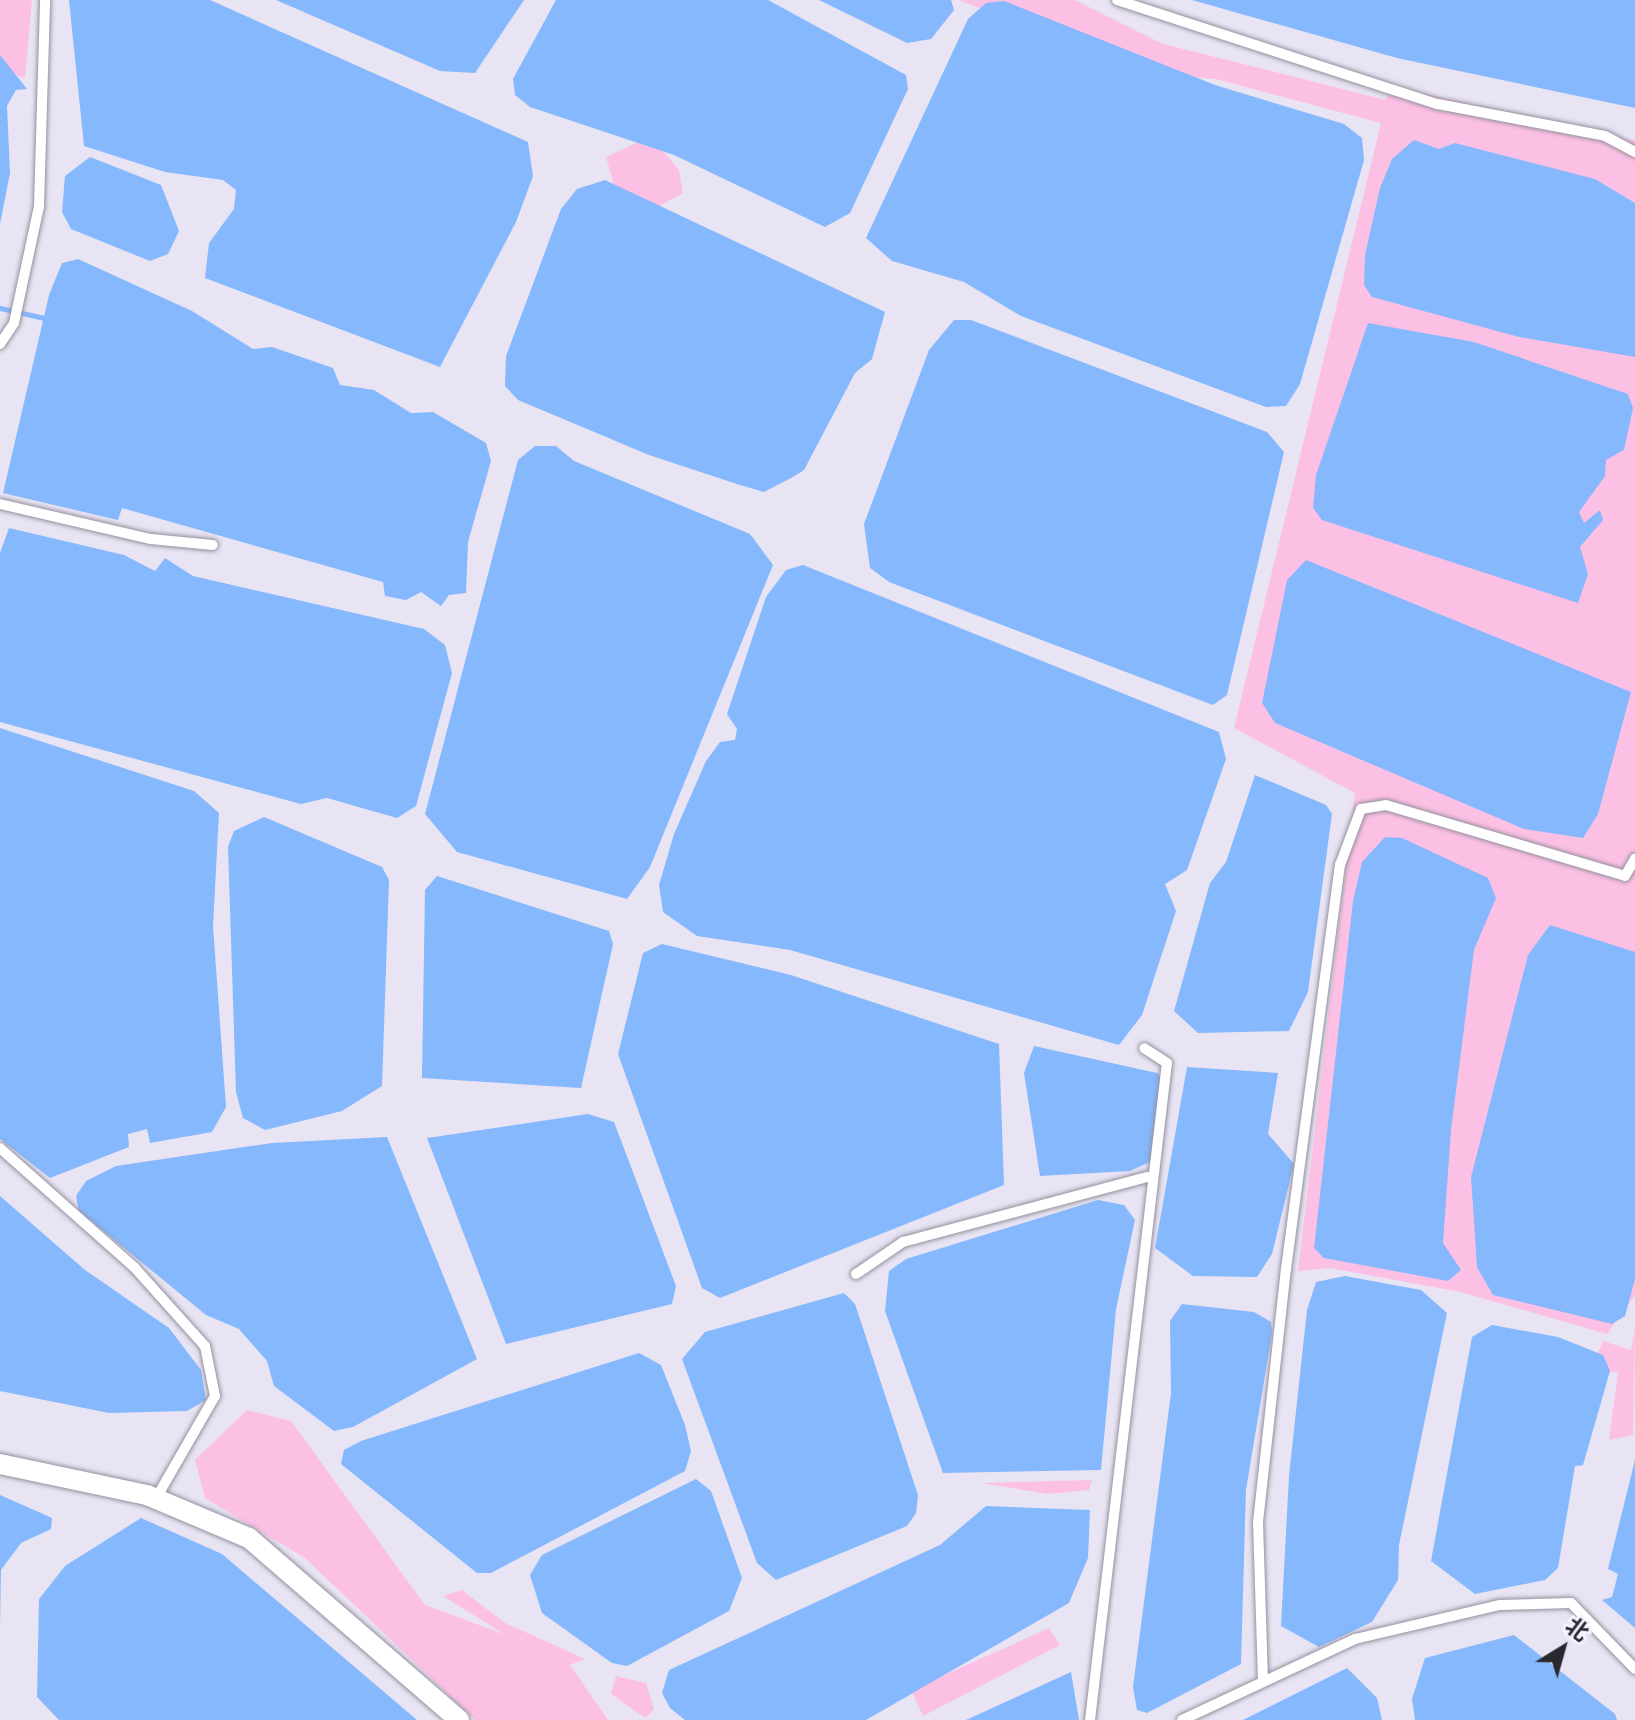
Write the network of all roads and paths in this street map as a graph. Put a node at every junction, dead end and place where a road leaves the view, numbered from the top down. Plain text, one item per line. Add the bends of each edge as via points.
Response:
1 (45, 0) edge
2 (1117, 0) edge
3 (1635, 152) edge
4 (0, 344) edge
5 (0, 504) edge
6 (213, 545) dead end
7 (1635, 859) edge
8 (1144, 1048) dead end
9 (0, 1148) edge
10 (1148, 1177) junction
11 (856, 1274) dead end
12 (0, 1464) edge
13 (156, 1498) junction
14 (1635, 1669) edge
15 (1263, 1681) junction
16 (459, 1720) edge
17 (1090, 1720) edge
18 (1182, 1720) edge

1 - 4 lane via 39,206 14,323
2 - 3 lane via 1438,104 1605,136
5 - 6 lane via 151,539
7 - 15 lane via 1625,876 1386,805 1361,809 1340,865 1284,1284 1258,1522
8 - 10 lane via 1167,1063
9 - 13 lane via 134,1267 205,1346 215,1396
10 - 11 lane via 903,1242
10 - 17 lane
12 - 13 street
13 - 16 street via 264,1548
14 - 15 lane via 1571,1603 1500,1605 1355,1639
15 - 18 lane

